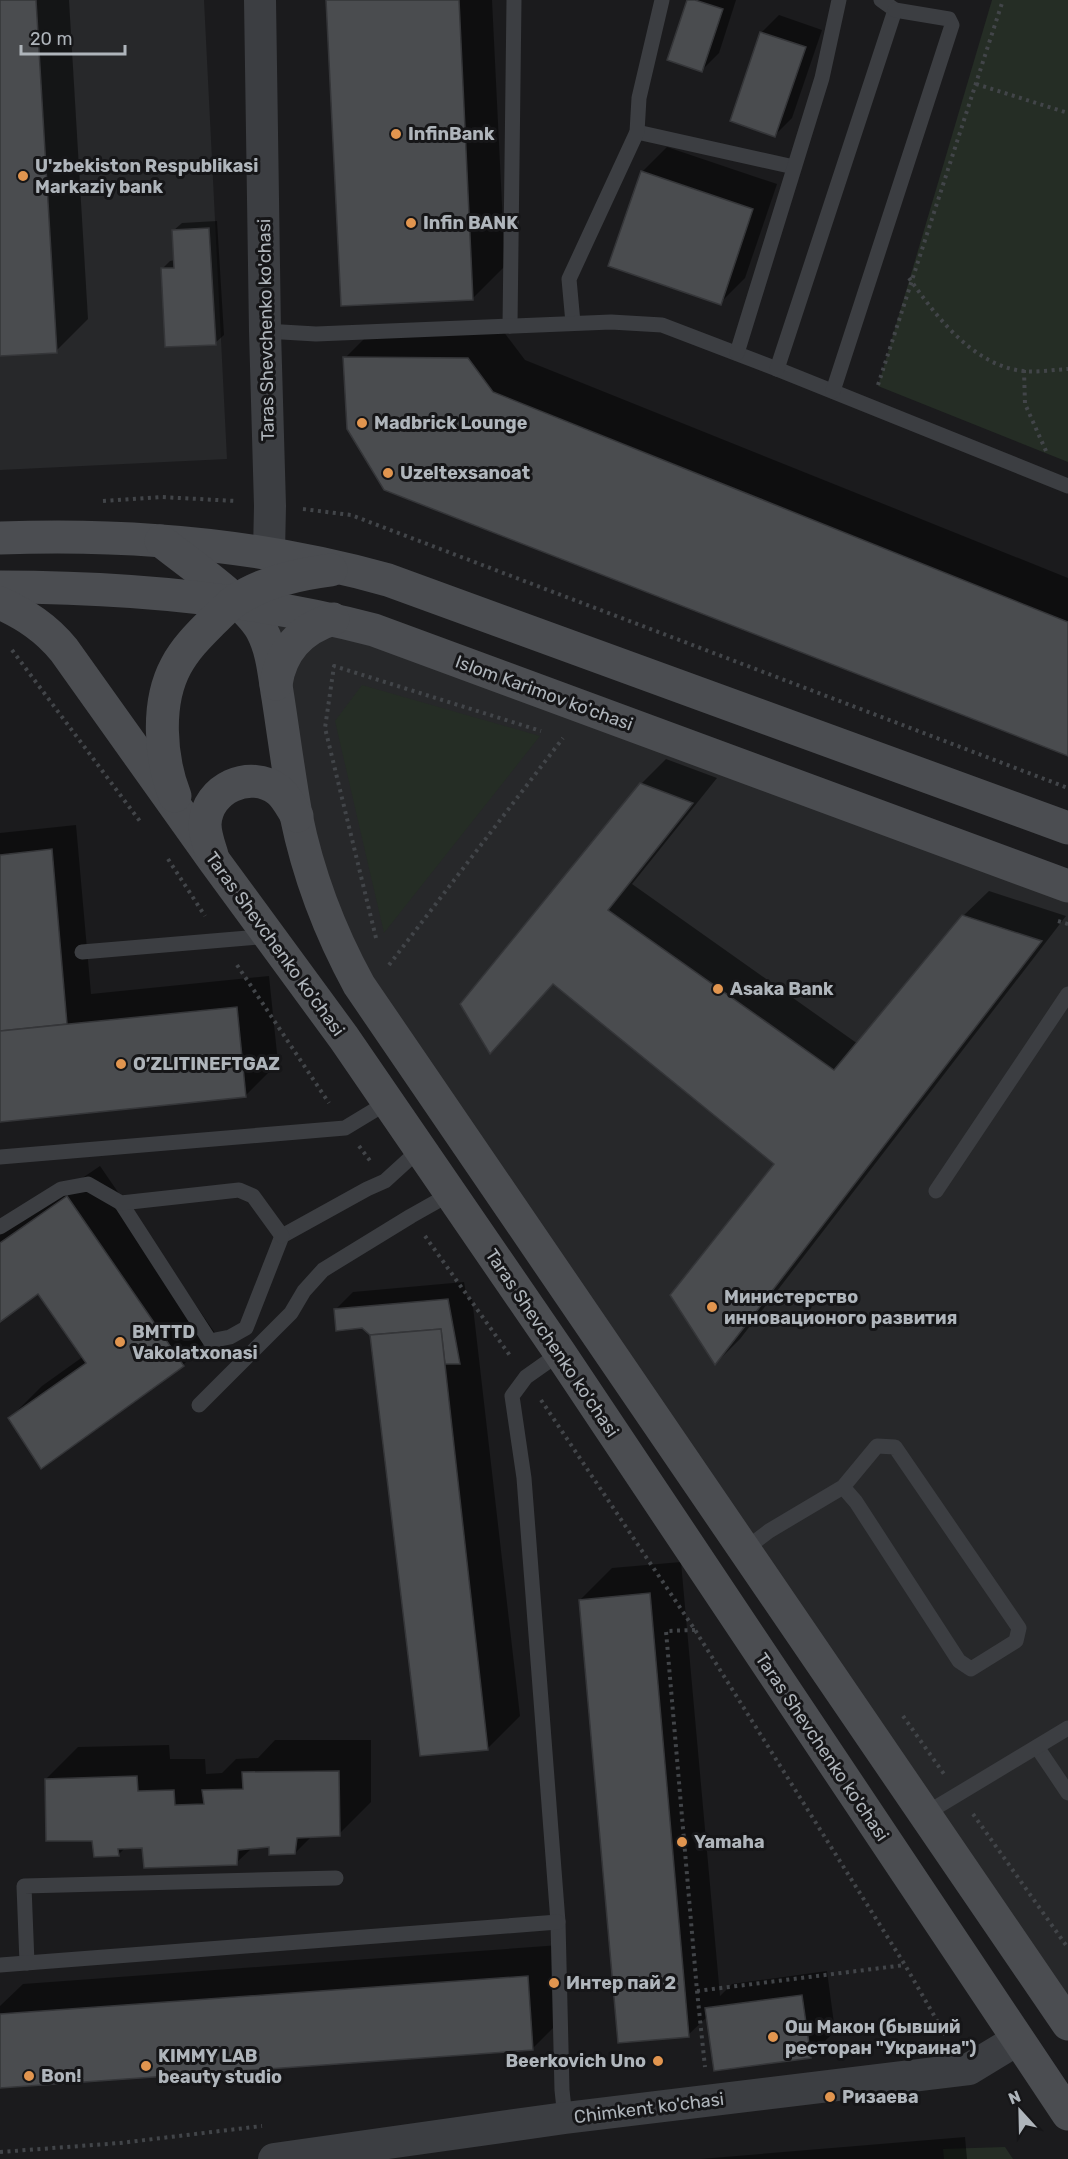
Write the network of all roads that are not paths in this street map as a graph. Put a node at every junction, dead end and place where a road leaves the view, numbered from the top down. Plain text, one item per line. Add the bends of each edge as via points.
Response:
1 (260, 0) edge
2 (514, 0) edge
3 (662, 0) edge
4 (839, 0) edge
5 (881, 0) edge
6 (895, 10) junction
7 (638, 132) junction
8 (794, 167) junction
9 (573, 323) junction
10 (510, 326) junction
11 (265, 331) junction
12 (737, 353) junction
13 (777, 369) junction
14 (833, 391) junction
15 (1068, 486) edge
16 (0, 538) edge
17 (161, 541) junction
18 (269, 552) junction
19 (344, 568) junction
20 (0, 586) edge
21 (235, 601) junction
22 (0, 603) edge
23 (333, 620) junction
24 (276, 686) junction
25 (183, 816) junction
26 (297, 816) junction
27 (1068, 828) edge
28 (214, 862) junction
29 (1068, 886) edge
30 (270, 936) junction
31 (82, 952) dead end
32 (1068, 994) edge
33 (388, 1102) junction
34 (419, 1150) junction
35 (0, 1157) edge
36 (936, 1191) dead end
37 (450, 1194) junction
38 (121, 1203) junction
39 (0, 1227) edge
40 (282, 1236) junction
41 (560, 1353) junction
42 (200, 1405) dead end
43 (843, 1487) junction
44 (744, 1550) junction
45 (1068, 1728) edge
46 (1037, 1747) junction
47 (1068, 1793) edge
48 (925, 1814) junction
49 (336, 1878) dead end
50 (558, 1922) junction
51 (27, 1963) junction
52 (0, 1965) edge
53 (1068, 2024) edge
54 (1017, 2040) junction
55 (1068, 2114) edge
56 (565, 2118) junction
57 (274, 2159) edge

1 - 11 street, Taras Shevchenko ko'chasi
2 - 10 lane
3 - 7 lane via 639,98
4 - 8 lane via 822,78
5 - 6 lane
6 - 13 lane
6 - 14 lane via 949,19 952,25
7 - 8 lane
7 - 9 lane via 569,279
8 - 12 lane
9 - 10 lane
9 - 12 lane via 662,326
10 - 11 lane via 316,334
11 - 18 street, Taras Shevchenko ko'chasi
12 - 13 lane
13 - 14 lane
14 - 15 lane
16 - 17 main road
17 - 18 main road
17 - 21 main road
18 - 19 main road
19 - 21 main road via 274,583
19 - 27 main road via 388,580
20 - 21 main road, Islom Karimov ko'chasi via 96,589
21 - 23 main road, Islom Karimov ko'chasi
21 - 24 main road via 262,631
21 - 25 main road via 188,647 167,688 164,749 170,782
22 - 25 main road, Taras Shevchenko ko'chasi via 32,620 54,638
23 - 24 main road via 311,628 292,643 281,662
23 - 29 main road, Islom Karimov ko'chasi via 386,634
24 - 26 main road
25 - 28 main road, Taras Shevchenko ko'chasi
26 - 28 main road via 279,791 266,784 250,780 228,787 213,802 205,824
26 - 44 main road via 316,888 359,985
28 - 30 main road, Taras Shevchenko ko'chasi
30 - 31 lane
30 - 33 main road, Taras Shevchenko ko'chasi
32 - 36 lane
33 - 34 main road, Taras Shevchenko ko'chasi
33 - 35 lane via 345,1128
34 - 37 main road, Taras Shevchenko ko'chasi
34 - 40 lane via 385,1181
37 - 41 main road, Taras Shevchenko ko'chasi
37 - 42 lane via 323,1270 291,1313
38 - 39 lane via 88,1184 61,1189
38 - 40 lane via 239,1190 254,1196
38 - 40 lane via 210,1341 230,1337 246,1328
41 - 50 lane via 526,1377 512,1396 524,1478
41 - 54 main road, Taras Shevchenko ko'chasi
43 - 43 lane via 959,1661 972,1669 1016,1641 1019,1628 895,1447 878,1446
43 - 44 lane
44 - 48 main road
45 - 46 lane
46 - 47 lane
46 - 48 lane
48 - 53 main road
49 - 51 lane via 24,1886
50 - 51 lane
50 - 56 lane
51 - 52 lane
54 - 55 main road, Taras Shevchenko ko'chasi
54 - 56 street, Chimkent ko'chasi via 969,2069
56 - 57 street, Chimkent ko'chasi

